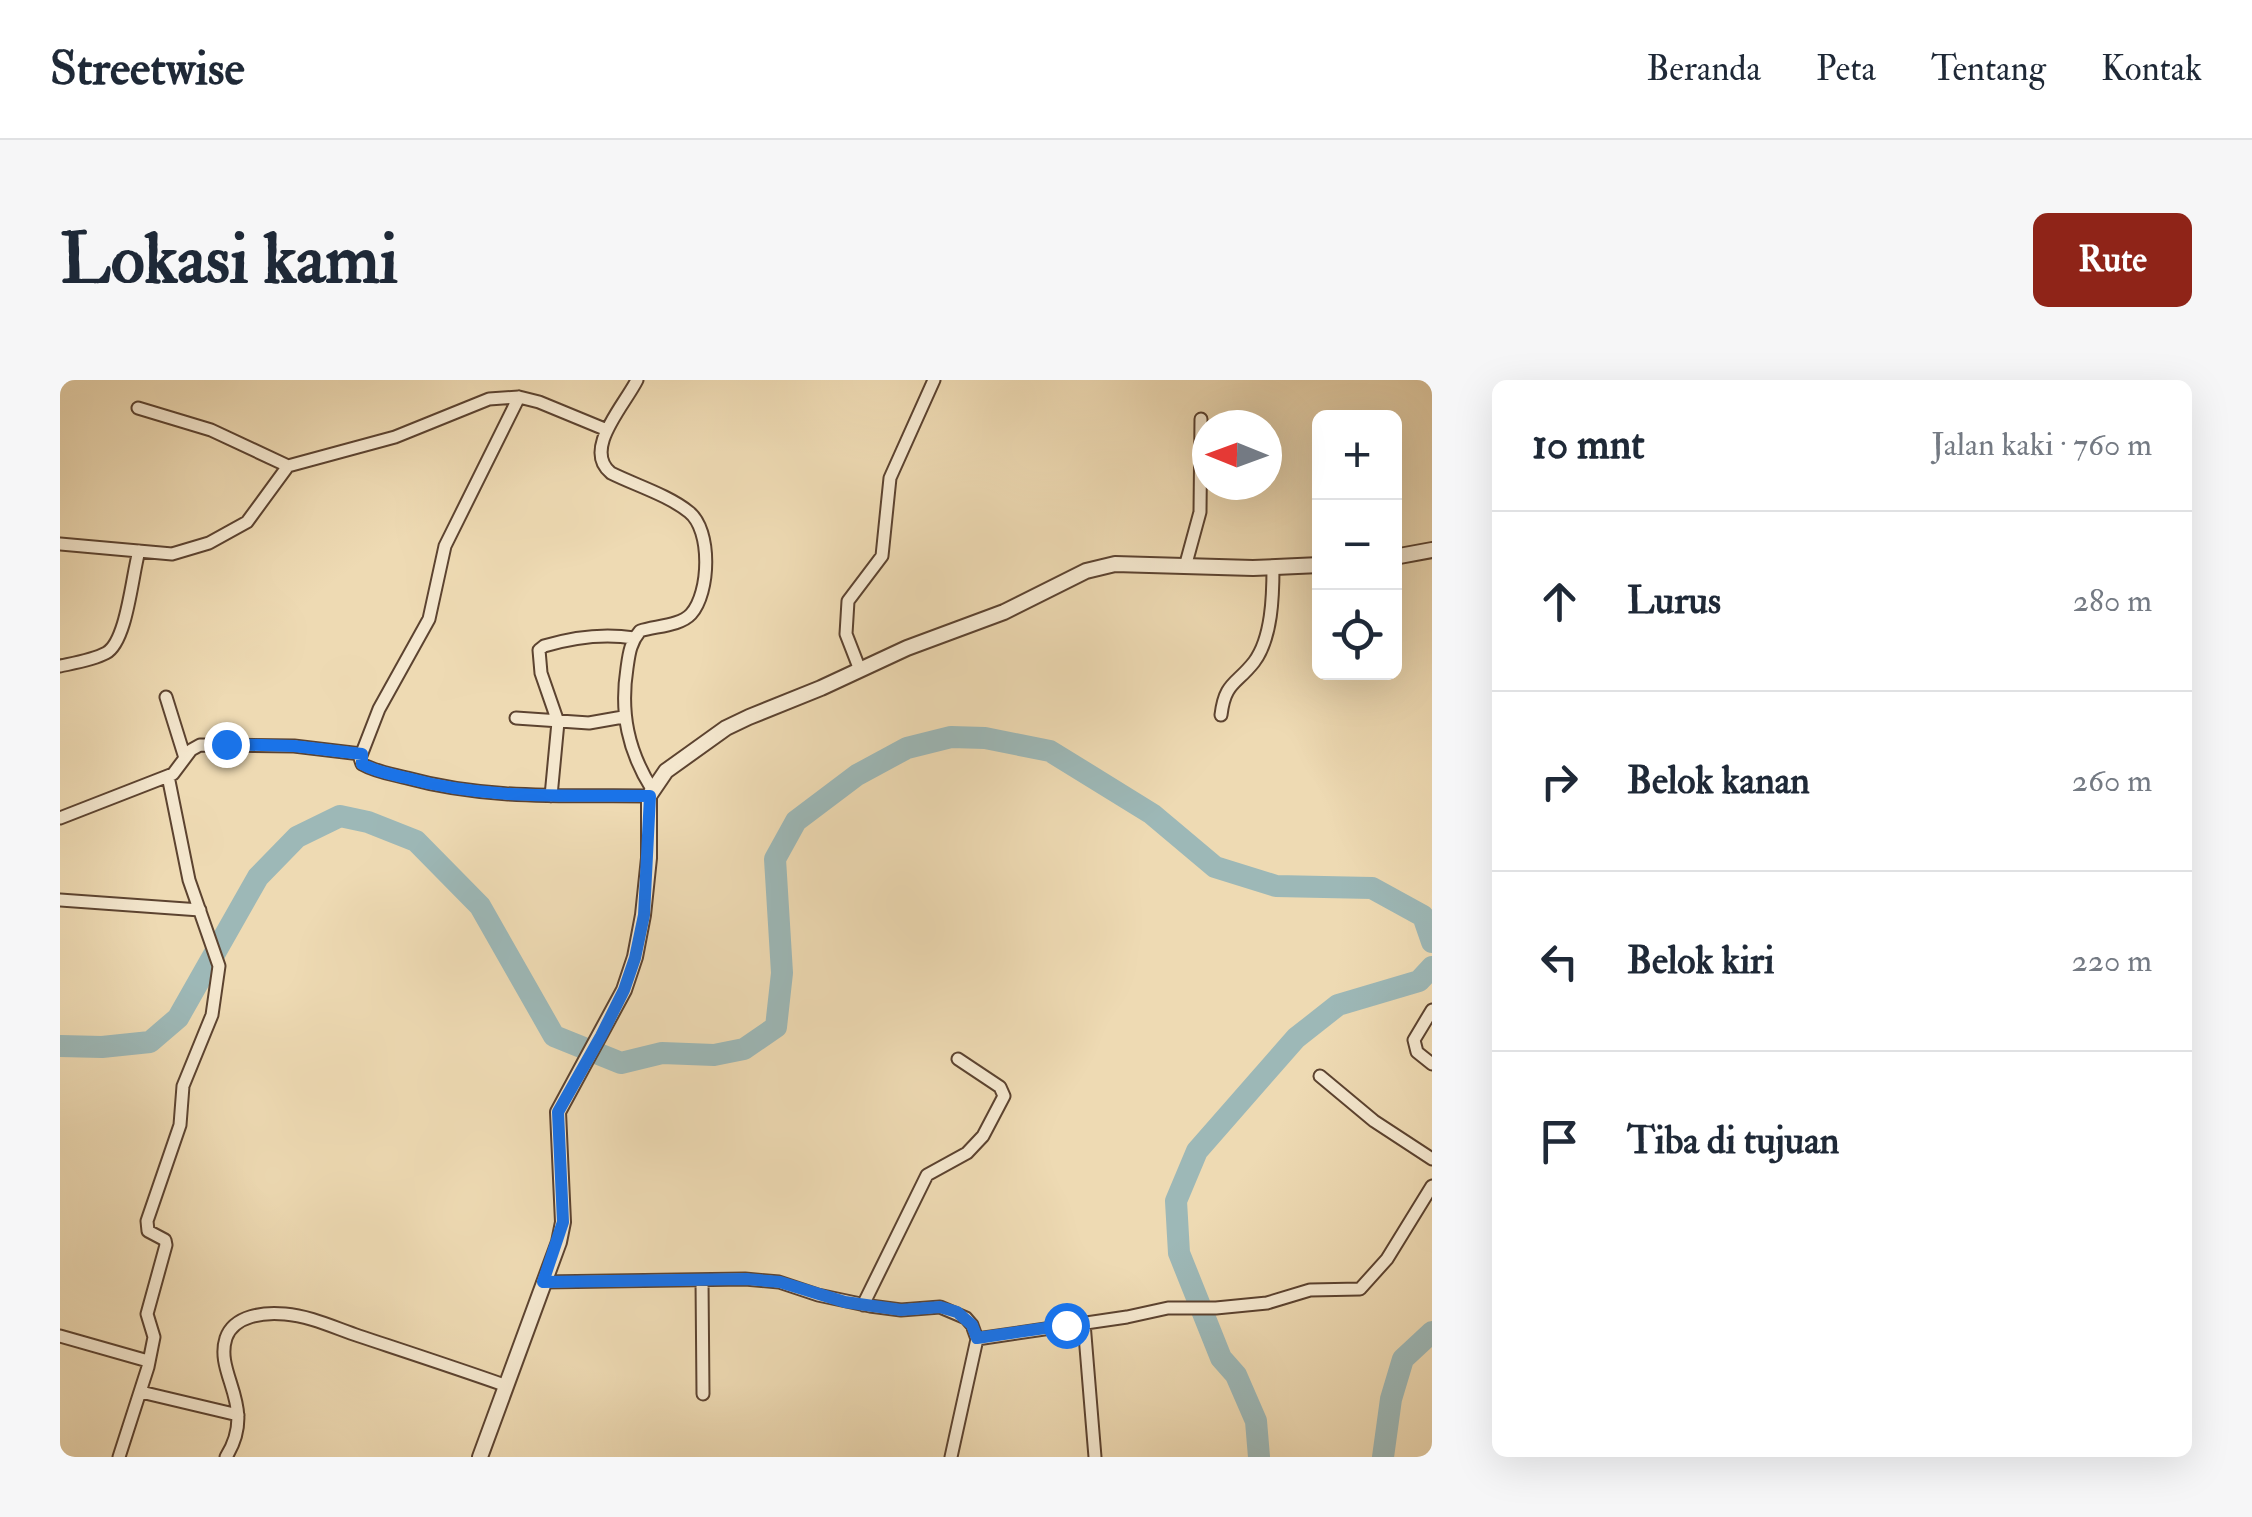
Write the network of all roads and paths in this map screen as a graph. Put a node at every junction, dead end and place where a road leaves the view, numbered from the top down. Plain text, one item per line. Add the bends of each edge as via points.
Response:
1 (637, 380) edge
2 (934, 380) edge
3 (519, 397) junction
4 (138, 408) dead end
5 (607, 430) junction
6 (288, 466) junction
7 (1200, 500) edge
8 (60, 544) edge
9 (1432, 550) edge
10 (139, 551) junction
11 (1402, 555) edge
12 (1185, 566) junction
13 (1312, 566) edge
14 (1273, 568) junction
15 (634, 638) junction
16 (60, 666) edge
17 (860, 670) junction
18 (166, 697) dead end
19 (1221, 715) dead end
20 (623, 717) junction
21 (516, 718) dead end
22 (558, 722) junction
23 (362, 754) junction
24 (185, 758) junction
25 (168, 776) junction
26 (651, 792) junction
27 (552, 796) junction
28 (60, 818) edge
29 (60, 900) edge
30 (200, 910) junction
31 (1432, 1010) edge
32 (958, 1059) dead end
33 (1432, 1064) edge
34 (1320, 1076) dead end
35 (1432, 1160) edge
36 (1432, 1186) edge
37 (702, 1280) junction
38 (543, 1282) junction
39 (863, 1305) junction
40 (1084, 1323) junction
41 (60, 1336) edge
42 (977, 1338) junction
43 (148, 1361) junction
44 (504, 1385) junction
45 (140, 1392) junction
46 (704, 1394) dead end
47 (238, 1415) junction
48 (119, 1457) edge
49 (226, 1457) edge
50 (480, 1457) edge
51 (951, 1457) edge
52 (1095, 1457) edge

1 - 5 street
2 - 17 street via 890,478 882,556 848,601 846,634
3 - 5 street
3 - 6 street via 489,400 395,437
3 - 23 street via 445,546 429,619
4 - 6 street via 212,430
5 - 15 street via 599,456 606,469 688,510 705,538 704,576 692,614
6 - 10 street via 234,532 189,552
7 - 12 street
8 - 10 street
9 - 11 street
10 - 16 street via 114,646
12 - 14 street
12 - 17 street via 1115,564 1086,571
13 - 14 street
14 - 19 street via 1272,612 1259,652 1227,688
15 - 20 street
15 - 22 street via 581,637 540,650
17 - 26 street via 726,728 666,771
18 - 24 street
20 - 22 street
20 - 26 street
21 - 22 street
22 - 27 street
23 - 24 street via 226,744 200,745
23 - 27 street via 368,767 440,788
24 - 25 street
25 - 28 street
25 - 30 street
26 - 27 street
26 - 38 street via 635,958 558,1112 563,1222
29 - 30 street
30 - 43 street via 219,966 212,1015 183,1086 180,1125 147,1221 166,1244 147,1314 154,1337
31 - 33 street via 1414,1040
32 - 39 street via 1004,1096 967,1153 927,1176
34 - 35 street
36 - 40 street via 1360,1289 1310,1290 1267,1303 1168,1308
37 - 38 street
37 - 39 street via 780,1282
37 - 46 street
38 - 44 street
39 - 42 street via 940,1307 957,1312
40 - 42 street
40 - 52 street
41 - 43 street
42 - 51 street
43 - 45 street
44 - 47 street via 299,1316 253,1316 226,1338
44 - 50 street
45 - 47 street
45 - 48 street
47 - 49 street

